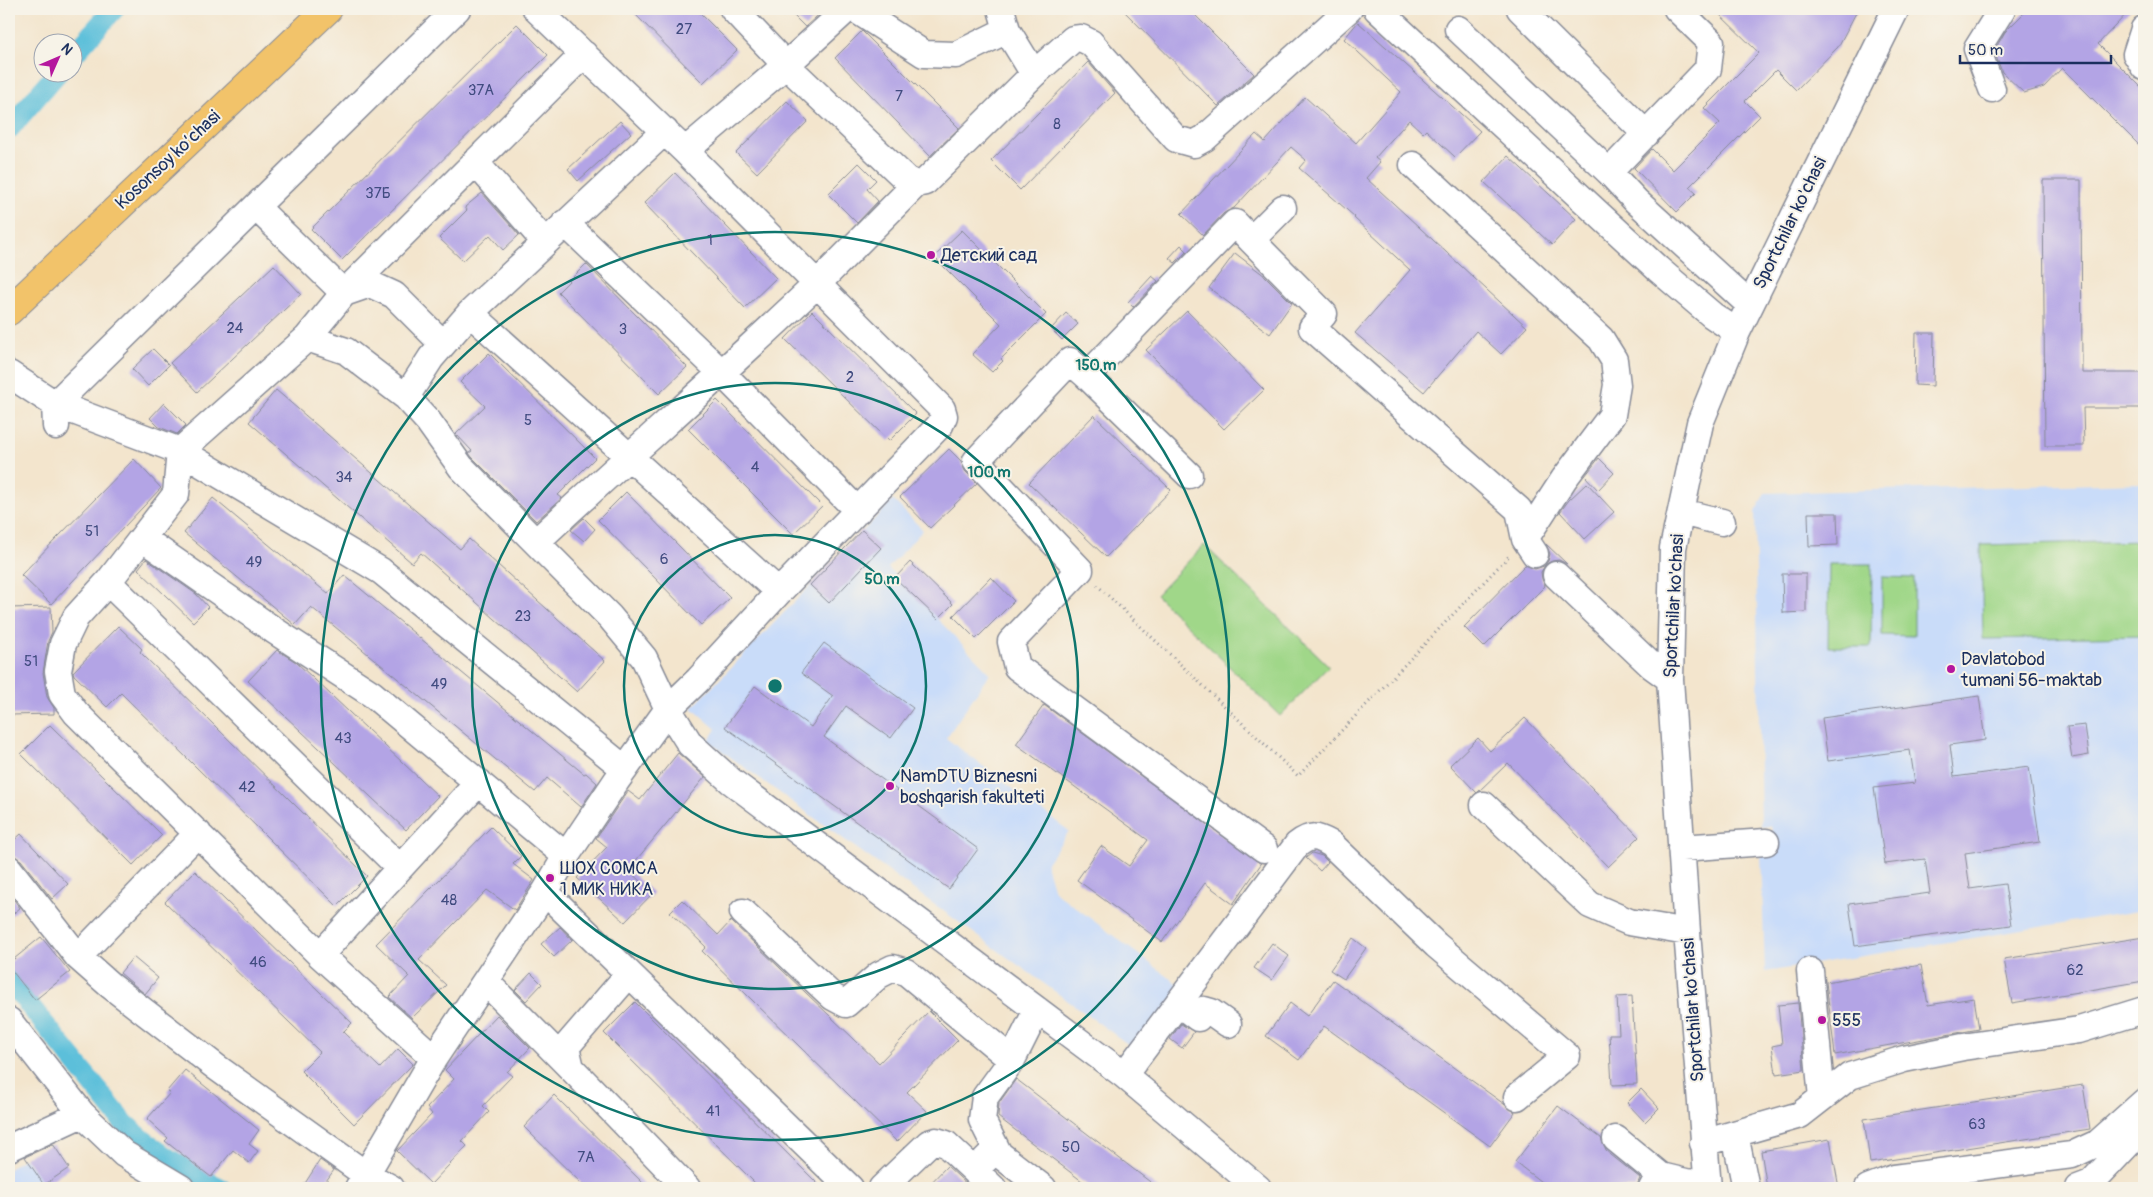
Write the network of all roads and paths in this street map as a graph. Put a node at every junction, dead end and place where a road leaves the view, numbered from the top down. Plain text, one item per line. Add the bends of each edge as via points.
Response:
1 (328, 9) edge
2 (457, 9) edge
3 (536, 9) edge
4 (733, 9) edge
5 (844, 9) edge
6 (856, 9) edge
7 (1349, 9) edge
8 (1377, 9) edge
9 (1520, 9) edge
10 (1678, 9) edge
11 (1896, 9) edge
12 (2002, 9) edge
13 (2143, 9) edge
14 (2144, 16) edge
15 (1004, 19) edge
16 (1458, 29) dead end
17 (2144, 29) edge
18 (584, 54) junction
19 (786, 65) junction
20 (2144, 68) edge
21 (1034, 74) junction
22 (1992, 89) dead end
23 (665, 132) junction
24 (1646, 134) junction
25 (685, 151) junction
26 (475, 162) junction
27 (1413, 165) dead end
28 (1609, 172) junction
29 (916, 184) junction
30 (256, 207) junction
31 (1284, 208) dead end
32 (565, 223) junction
33 (1251, 240) junction
34 (545, 242) junction
35 (817, 284) junction
36 (344, 293) junction
37 (1750, 305) junction
38 (9, 311) edge
39 (470, 313) junction
40 (1737, 332) junction
41 (307, 338) junction
42 (443, 344) junction
43 (9, 374) edge
44 (723, 374) junction
45 (1087, 376) junction
46 (406, 397) junction
47 (56, 415) junction
48 (180, 451) junction
49 (629, 455) junction
50 (1189, 475) dead end
51 (858, 511) junction
52 (1681, 512) junction
53 (1722, 522) dead end
54 (142, 538) junction
55 (536, 542) junction
56 (1530, 547) junction
57 (1080, 570) junction
58 (1556, 575) dead end
59 (108, 582) junction
60 (779, 592) junction
61 (1670, 679) junction
62 (668, 709) junction
63 (625, 769) junction
64 (479, 782) junction
65 (1484, 805) dead end
66 (198, 833) junction
67 (1766, 842) dead end
68 (1681, 848) junction
69 (1264, 849) dead end
70 (566, 856) junction
71 (399, 867) junction
72 (9, 869) edge
73 (545, 892) junction
74 (743, 912) dead end
75 (1678, 931) junction
76 (320, 955) junction
77 (78, 957) junction
78 (1810, 971) dead end
79 (630, 974) junction
80 (486, 982) junction
81 (1178, 1003) junction
82 (1037, 1010) junction
83 (2144, 1010) edge
84 (9, 1021) edge
85 (1228, 1024) dead end
86 (434, 1058) junction
87 (1012, 1060) junction
88 (571, 1068) junction
89 (1124, 1076) junction
90 (1517, 1097) dead end
91 (1822, 1098) junction
92 (2144, 1102) edge
93 (82, 1114) junction
94 (2144, 1127) edge
95 (1735, 1134) junction
96 (1616, 1138) dead end
97 (1703, 1143) junction
98 (9, 1148) edge
99 (999, 1154) junction
100 (984, 1180) edge
101 (361, 1181) edge
102 (1657, 1182) edge
103 (1707, 1184) edge
104 (181, 1188) edge
105 (391, 1188) edge
106 (687, 1188) edge
107 (850, 1188) edge
108 (882, 1188) edge
109 (1044, 1188) edge
110 (1258, 1188) edge
111 (1746, 1188) edge
112 (1868, 1188) edge
113 (2078, 1188) edge

1 - 38 main road, Kosonsoy ko’chasi
2 - 30 street
3 - 18 street
4 - 19 street
5 - 19 street
6 - 15 street via 924,54 956,55
7 - 21 street via 1205,138 1194,144 1176,139 1086,40 1074,39
8 - 40 street via 1658,269
9 - 24 street
10 - 24 street via 1710,42 1708,69
11 - 37 street, Sportchilar ko'chasi
12 - 22 street via 1977,49
13 - 14 street
15 - 21 street
16 - 28 street
17 - 20 street via 2136,54
18 - 23 street
18 - 26 street
19 - 25 street
19 - 29 street via 906,180
21 - 29 street via 925,182
23 - 25 street
23 - 32 street
24 - 28 street
25 - 35 street
26 - 34 street
26 - 36 street
27 - 56 street via 1601,339 1614,360 1617,385 1612,415 1564,479
28 - 37 street via 1636,201
29 - 35 street
30 - 36 street
30 - 47 street
31 - 33 street
32 - 34 street
32 - 44 street
33 - 45 street via 1235,223
33 - 56 street via 1324,314 1312,328 1519,510
34 - 39 street
35 - 44 street
35 - 51 street via 942,409 944,416 940,425
36 - 41 street
36 - 42 street via 370,284 394,294
37 - 40 street, Sportchilar ko'chasi
39 - 42 street
39 - 49 street
40 - 52 street, Sportchilar ko'chasi via 1700,423
41 - 46 street via 346,351
41 - 48 street
42 - 46 street
43 - 47 street
44 - 49 street
44 - 51 street
45 - 50 street
45 - 57 street via 1070,361 976,461
46 - 55 street via 461,467
47 - 48 street
48 - 54 street via 176,494
48 - 63 street via 381,571
49 - 55 street
49 - 60 street
51 - 60 street
52 - 53 street
52 - 61 street, Sportchilar ko'chasi via 1673,548
54 - 59 street
54 - 64 street via 275,632 372,694
55 - 62 street via 610,617 644,658
56 - 57 path via 1298,776
57 - 69 street via 1011,642 1017,667
58 - 61 street via 1652,666
59 - 66 street via 76,617 62,644 58,670 62,694 76,713
59 - 71 street
60 - 62 street
61 - 68 street, Sportchilar ko'chasi
62 - 63 street
62 - 82 street via 690,744 731,781
63 - 70 street
64 - 70 street
64 - 71 street
65 - 75 street via 1590,905 1629,922
66 - 76 street
66 - 77 street
67 - 68 street
68 - 75 street, Sportchilar ko'chasi
70 - 73 street
71 - 76 street
72 - 77 street
73 - 79 street
73 - 80 street
74 - 87 street via 833,997 846,1004 892,968 906,972
75 - 97 street, Sportchilar ko'chasi
76 - 86 street
77 - 101 street via 145,1014
78 - 91 street
79 - 88 street via 566,1047
79 - 107 street
80 - 86 street
80 - 88 street
81 - 85 street via 1198,1018 1204,1010
81 - 89 street
81 - 90 street via 1298,845 1316,836 1331,844 1436,945 1567,1056
82 - 87 street
82 - 89 street
83 - 91 street via 2079,1030 1904,1059 1850,1076
84 - 93 street
86 - 101 street
87 - 99 street via 984,1097 982,1120
88 - 106 street
89 - 110 street
91 - 95 street via 1800,1115
92 - 112 street via 2098,1143 2072,1155 1894,1178
93 - 98 street
93 - 104 street via 124,1154
94 - 113 street via 2091,1183
95 - 97 street
95 - 111 street
96 - 102 street
97 - 103 street, Sportchilar ko'chasi
99 - 100 street via 990,1155
99 - 109 street
100 - 108 street via 946,1144 936,1141 929,1143
101 - 105 street
102 - 103 street

